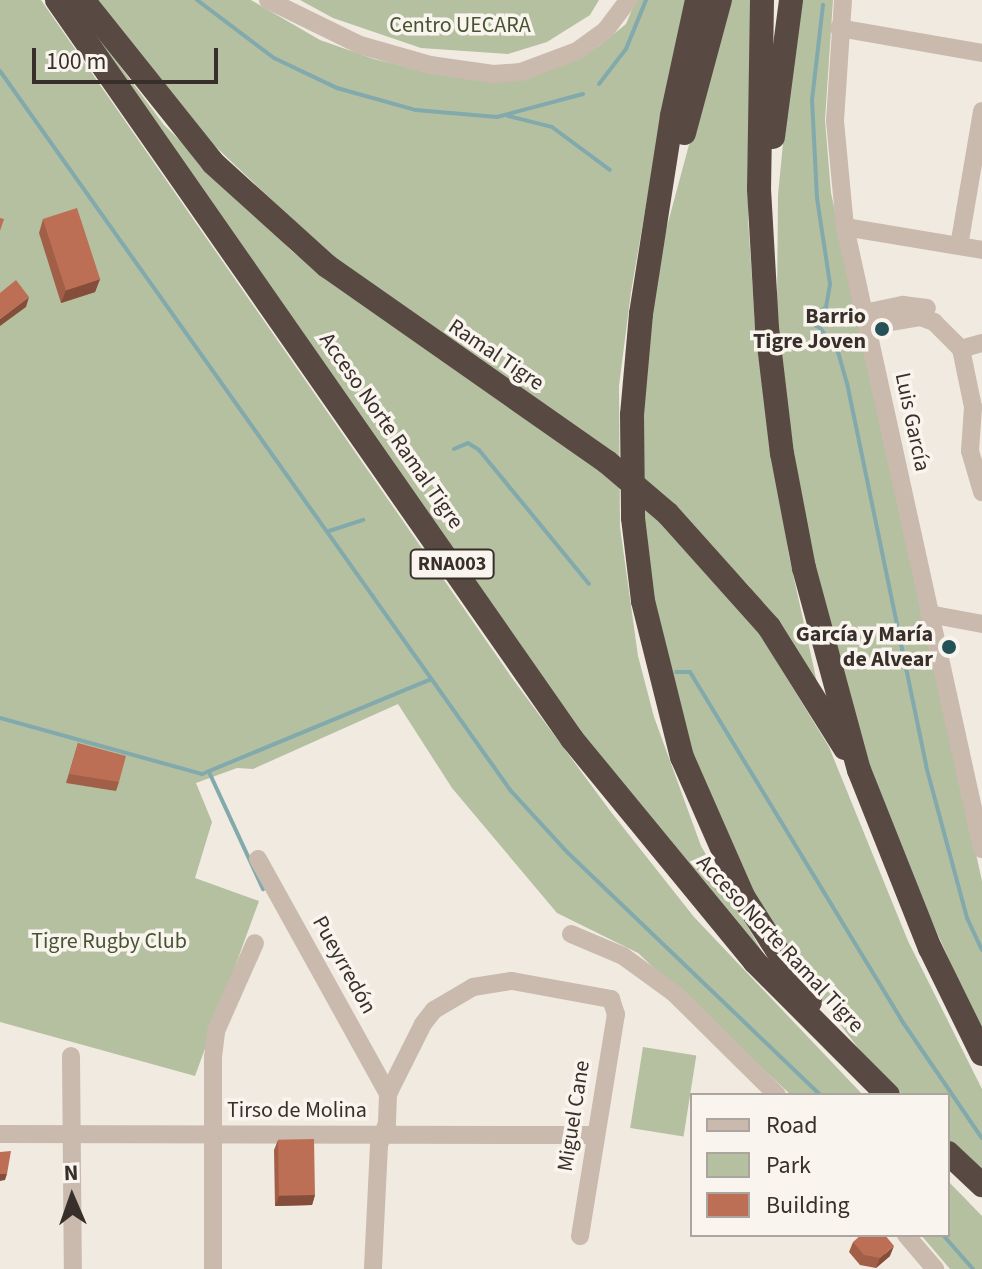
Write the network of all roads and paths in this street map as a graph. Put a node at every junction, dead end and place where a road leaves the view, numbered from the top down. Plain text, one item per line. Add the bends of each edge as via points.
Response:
1 (57, 0) edge
2 (83, 0) edge
3 (268, 0) edge
4 (628, 0) edge
5 (697, 0) edge
6 (720, 0) edge
7 (762, 0) edge
8 (791, 0) edge
9 (843, 0) edge
10 (839, 28) junction
11 (982, 53) edge
12 (982, 111) edge
13 (845, 227) junction
14 (653, 243) junction
15 (959, 246) junction
16 (982, 250) edge
17 (764, 259) junction
18 (865, 319) junction
19 (971, 346) edge
20 (981, 487) edge
21 (929, 614) junction
22 (982, 624) edge
23 (859, 770) junction
24 (982, 849) edge
25 (258, 859) dead end
26 (571, 934) dead end
27 (255, 943) dead end
28 (982, 1054) edge
29 (71, 1056) dead end
30 (775, 1093) edge
31 (886, 1093) edge
32 (886, 1093) edge
33 (388, 1094) junction
34 (0, 1134) edge
35 (73, 1134) junction
36 (214, 1134) junction
37 (383, 1135) junction
38 (594, 1135) junction
39 (950, 1155) edge
40 (982, 1185) edge
41 (580, 1236) dead end
42 (908, 1237) edge
43 (930, 1266) edge
44 (73, 1269) edge
45 (213, 1269) edge
46 (373, 1269) edge

1 - 31 highway, Acceso Norte Ramal Tigre / RNA003 via 572,739 755,962
2 - 23 highway, Ramal Tigre, bridge via 213,163 327,266 607,462 668,514 769,627
3 - 4 street via 360,45 430,65 493,74 521,72 577,51 605,31
5 - 14 highway
6 - 14 highway
7 - 17 highway via 759,189
8 - 17 highway via 779,75
9 - 10 street, Luis García
10 - 11 street
10 - 13 street, Luis García via 835,121
12 - 15 street
13 - 15 street
13 - 18 street, Luis García
14 - 32 highway via 633,384 630,458 643,601 659,678 682,757 744,898 815,1009
15 - 16 street
17 - 23 highway via 782,453 804,568
18 - 19 street via 921,317
18 - 21 street, Luis García
19 - 20 street via 970,451
21 - 22 street
21 - 24 street, Luis García
23 - 28 highway via 930,948
25 - 33 street, Pueyrredón
26 - 30 street via 623,956 674,993
27 - 36 street via 216,1031
29 - 35 street
33 - 37 street
33 - 38 street, Miguel Cane via 434,1010 473,987 512,981 598,994 615,1005
34 - 35 street, Tirso de Molina
35 - 36 street, Tirso de Molina
35 - 44 street
36 - 37 street, Tirso de Molina
36 - 45 street
37 - 38 street, Tirso de Molina
37 - 46 street
38 - 41 street, Miguel Cane
39 - 40 highway
42 - 43 street

